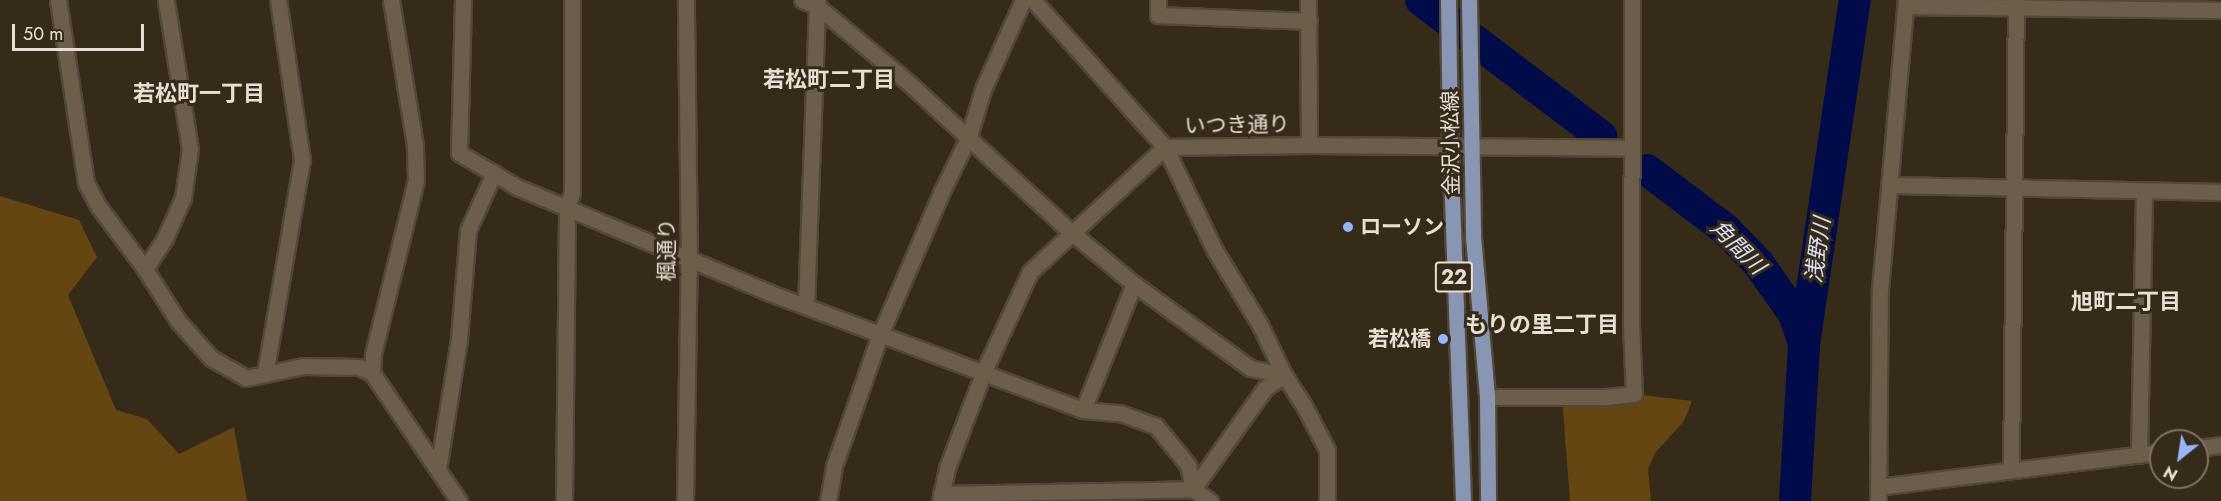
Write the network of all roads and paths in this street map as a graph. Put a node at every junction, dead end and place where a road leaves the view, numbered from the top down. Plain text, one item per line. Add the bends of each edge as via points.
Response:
1 (58, 0) edge
2 (166, 0) edge
3 (278, 0) edge
4 (391, 0) edge
5 (463, 0) edge
6 (572, 0) edge
7 (686, 0) edge
8 (1023, 0) edge
9 (1033, 0) edge
10 (1158, 0) edge
11 (1308, 0) edge
12 (1448, 0) edge
13 (1632, 0) edge
14 (812, 2) edge
15 (1906, 3) edge
16 (2016, 4) edge
17 (2147, 5) edge
18 (1469, 6) edge
19 (2221, 10) edge
20 (1309, 21) junction
21 (969, 136) junction
22 (1309, 145) junction
23 (1450, 145) junction
24 (1472, 146) junction
25 (1165, 147) junction
26 (1632, 148) junction
27 (494, 173) junction
28 (1889, 185) junction
29 (2014, 188) junction
30 (2144, 191) junction
31 (2221, 192) edge
32 (567, 206) junction
33 (1071, 232) junction
34 (689, 258) junction
35 (145, 269) junction
36 (1134, 284) junction
37 (806, 306) junction
38 (880, 335) junction
39 (984, 371) junction
40 (372, 373) junction
41 (265, 374) junction
42 (1284, 375) junction
43 (1486, 397) junction
44 (1083, 410) junction
45 (2149, 454) edge
46 (2139, 455) junction
47 (438, 469) junction
48 (2011, 470) junction
49 (1193, 489) junction
50 (1878, 494) edge
51 (941, 498) edge
52 (459, 501) edge
53 (564, 501) edge
54 (685, 501) edge
55 (828, 501) edge
56 (1210, 501) edge
57 (1327, 501) edge
58 (1462, 501) edge
59 (1488, 501) edge

1 - 35 street via 86,183
2 - 35 street via 190,149 183,198 165,238
3 - 41 street via 302,160
4 - 40 street via 415,145 416,180 373,354
5 - 27 street via 459,153
6 - 32 street via 572,193
7 - 34 street, 楓通り
8 - 21 street via 983,89
9 - 25 street, いつき通り
10 - 20 street via 1158,15
11 - 20 street
12 - 23 main road, 金沢小松線 / 22
13 - 26 street
14 - 21 street
14 - 37 street
15 - 16 street
15 - 28 street
16 - 17 street
16 - 29 street
17 - 19 street
18 - 24 main road, 金沢小松線 / 22
20 - 22 street
21 - 33 street
21 - 38 street
22 - 23 street, いつき通り
22 - 25 street, いつき通り
23 - 24 street, いつき通り
23 - 58 main road, 金沢小松線 / 22
24 - 26 street, いつき通り
24 - 43 main road, 金沢小松線 / 22 via 1473,236
25 - 33 street
25 - 42 street via 1214,249 1260,325
26 - 43 street via 1634,394
27 - 32 street
27 - 47 street via 468,230 459,339
28 - 29 street
28 - 50 street via 1880,289
29 - 30 street
29 - 48 street
30 - 31 street
30 - 46 street
32 - 34 street
32 - 53 street
33 - 36 street
33 - 39 street via 1030,272
34 - 37 street
34 - 54 street, 楓通り
35 - 41 street via 178,321 211,358 246,378
36 - 42 street via 1250,368
36 - 44 street
37 - 38 street
38 - 39 street
38 - 55 street via 834,466
39 - 44 street
39 - 51 street via 947,468
40 - 41 street via 359,367 303,366
40 - 47 street
42 - 49 street via 1265,388
42 - 57 street via 1327,450
43 - 59 main road, 金沢小松線 / 22
44 - 49 street via 1120,413 1156,426 1188,465
45 - 46 street
46 - 48 street
47 - 52 street
48 - 50 street
49 - 51 street
49 - 56 street

